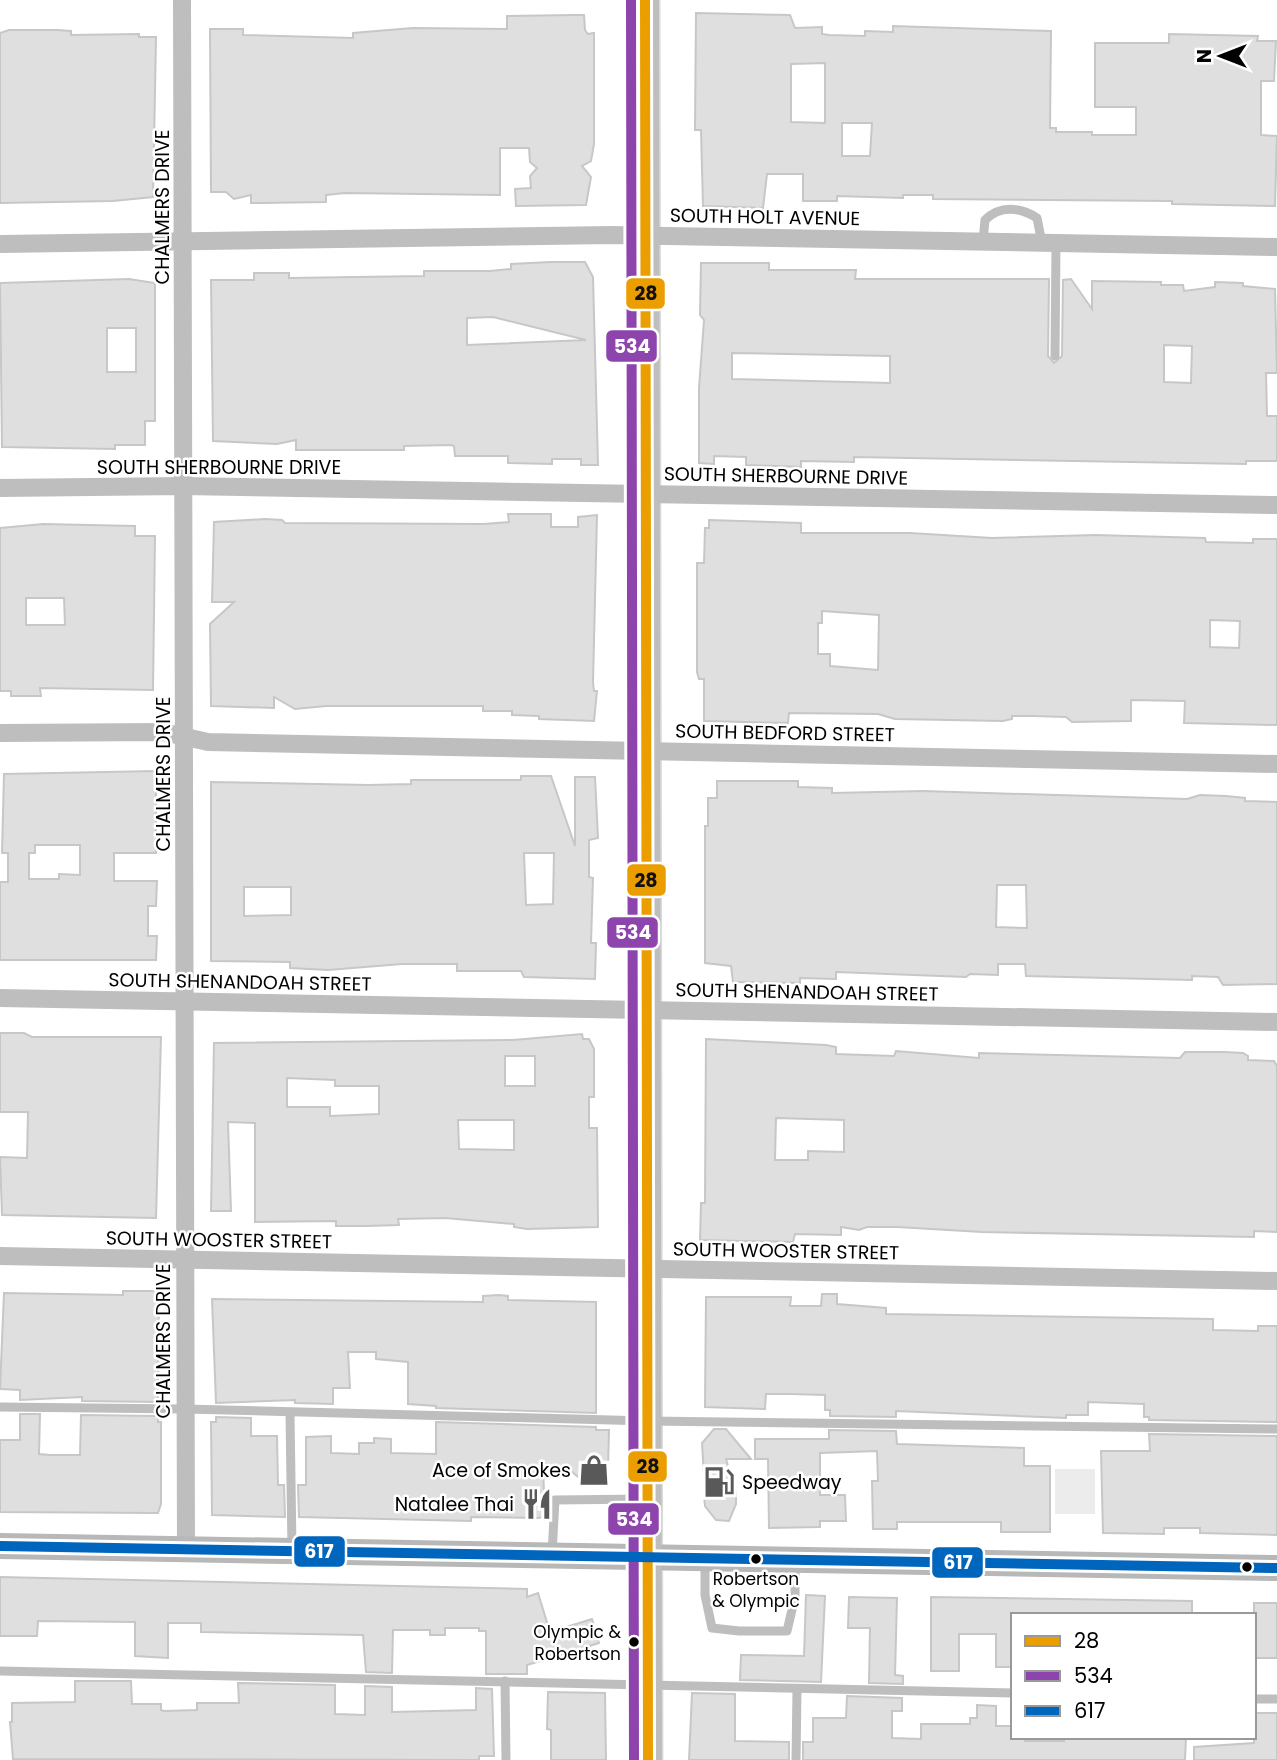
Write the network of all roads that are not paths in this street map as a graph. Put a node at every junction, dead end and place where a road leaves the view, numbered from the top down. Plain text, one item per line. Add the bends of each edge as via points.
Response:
1 (182, 0) edge
2 (645, 0) edge
3 (646, 236) junction
4 (183, 242) junction
5 (983, 242) junction
6 (1049, 243) junction
7 (0, 244) edge
8 (1277, 247) edge
9 (1055, 356) dead end
10 (183, 486) junction
11 (0, 488) edge
12 (646, 494) junction
13 (1277, 505) edge
14 (0, 733) edge
15 (184, 736) junction
16 (647, 751) junction
17 (1277, 764) edge
18 (0, 998) edge
19 (184, 1002) junction
20 (649, 1010) junction
21 (1277, 1022) edge
22 (0, 1256) edge
23 (184, 1260) junction
24 (649, 1269) junction
25 (1277, 1282) edge
26 (0, 1407) edge
27 (185, 1409) junction
28 (290, 1413) junction
29 (649, 1422) junction
30 (1277, 1429) edge
31 (649, 1499) junction
32 (0, 1546) edge
33 (186, 1549) junction
34 (292, 1551) junction
35 (552, 1556) junction
36 (649, 1558) junction
37 (705, 1558) junction
38 (795, 1560) junction
39 (1277, 1568) edge
40 (0, 1671) edge
41 (505, 1681) junction
42 (648, 1687) junction
43 (797, 1689) junction
44 (1011, 1693) edge
45 (1256, 1699) edge
46 (1277, 1699) edge
47 (506, 1760) edge
48 (648, 1760) edge
49 (796, 1760) edge

1 - 4 street, CHALMERS DRIVE
2 - 3 main road
3 - 4 street, SOUTH HOLT AVENUE
3 - 5 street, SOUTH HOLT AVENUE
3 - 12 main road
4 - 7 street, SOUTH HOLT AVENUE
4 - 10 street, CHALMERS DRIVE
5 - 6 street, SOUTH HOLT AVENUE
5 - 6 lane via 985,220 1005,209 1016,209 1037,218
6 - 8 street, SOUTH HOLT AVENUE
6 - 9 lane
10 - 11 street, SOUTH SHERBOURNE DRIVE
10 - 12 street, SOUTH SHERBOURNE DRIVE
10 - 15 street, CHALMERS DRIVE
12 - 13 street, SOUTH SHERBOURNE DRIVE
12 - 16 main road
14 - 15 street, SOUTH BEDFORD STREET via 163,732
15 - 16 street, SOUTH BEDFORD STREET via 208,742
15 - 19 street, CHALMERS DRIVE
16 - 17 street, SOUTH BEDFORD STREET
16 - 20 main road
18 - 19 street, SOUTH SHENANDOAH STREET
19 - 20 street, SOUTH SHENANDOAH STREET
19 - 23 street, CHALMERS DRIVE
20 - 21 street, SOUTH SHENANDOAH STREET
20 - 24 main road
22 - 23 street, SOUTH WOOSTER STREET
23 - 24 street, SOUTH WOOSTER STREET
23 - 27 street, CHALMERS DRIVE
24 - 25 street, SOUTH WOOSTER STREET
24 - 29 main road
26 - 27 lane
27 - 28 lane
27 - 33 street, CHALMERS DRIVE
28 - 29 lane
28 - 34 lane
29 - 30 lane
29 - 31 main road
31 - 35 lane via 555,1500
31 - 36 main road
32 - 33 main road
33 - 34 main road
34 - 35 main road
35 - 36 main road
36 - 37 main road
36 - 42 main road
37 - 38 main road
37 - 38 lane via 705,1595 712,1628 739,1631 788,1631 796,1591
38 - 39 main road
40 - 41 lane
41 - 42 lane
41 - 47 lane
42 - 43 lane
42 - 48 main road
43 - 44 lane
43 - 49 lane
45 - 46 lane

